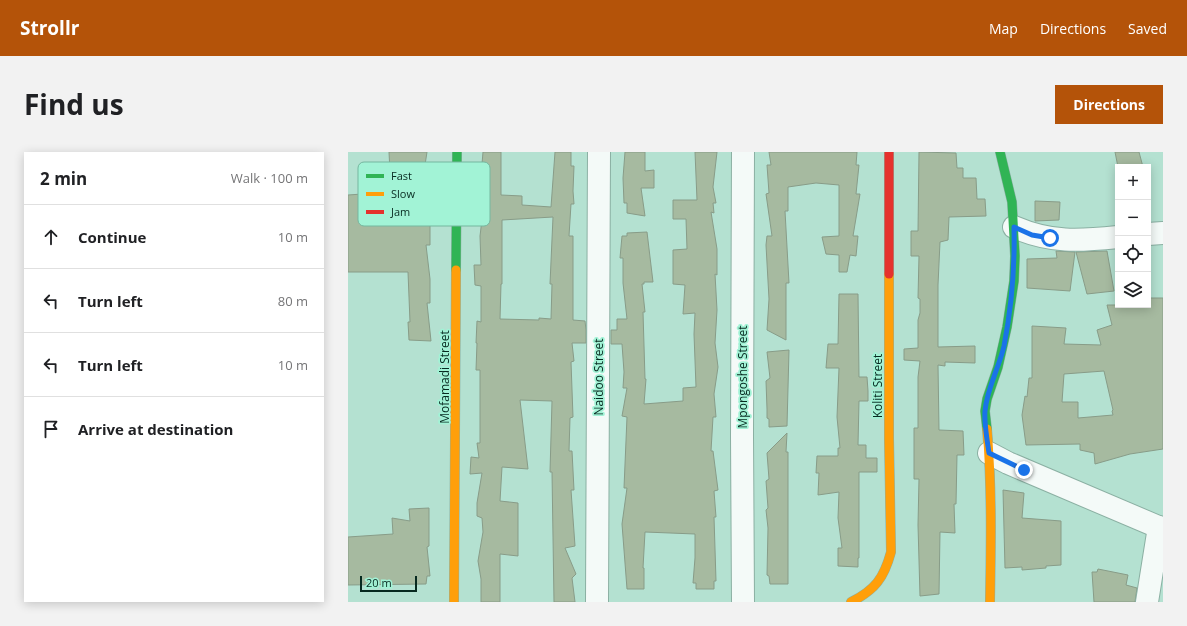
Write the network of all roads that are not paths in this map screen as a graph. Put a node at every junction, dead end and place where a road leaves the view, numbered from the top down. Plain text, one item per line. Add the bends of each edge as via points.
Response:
1 (457, 152) edge
2 (599, 152) edge
3 (743, 152) edge
4 (889, 152) edge
5 (1000, 152) edge
6 (457, 162) edge
7 (457, 226) edge
8 (1014, 227) junction
9 (1163, 233) edge
10 (1151, 234) edge
11 (1115, 238) edge
12 (989, 453) junction
13 (1161, 528) edge
14 (454, 602) edge
15 (597, 602) edge
16 (743, 602) edge
17 (851, 602) edge
18 (990, 602) edge
19 (1147, 602) edge

1 - 6 street, Mofamadi Street
2 - 15 street, Naidoo Street
3 - 16 street, Mpongoshe Street
4 - 17 street, Koliti Street via 891,552 883,576 866,594
5 - 8 street via 1012,202
7 - 14 street, Mofamadi Street
8 - 11 street via 1032,235 1072,241
8 - 12 street via 1014,281 1007,327 985,411
9 - 10 street
12 - 13 street
12 - 18 street
13 - 19 street

